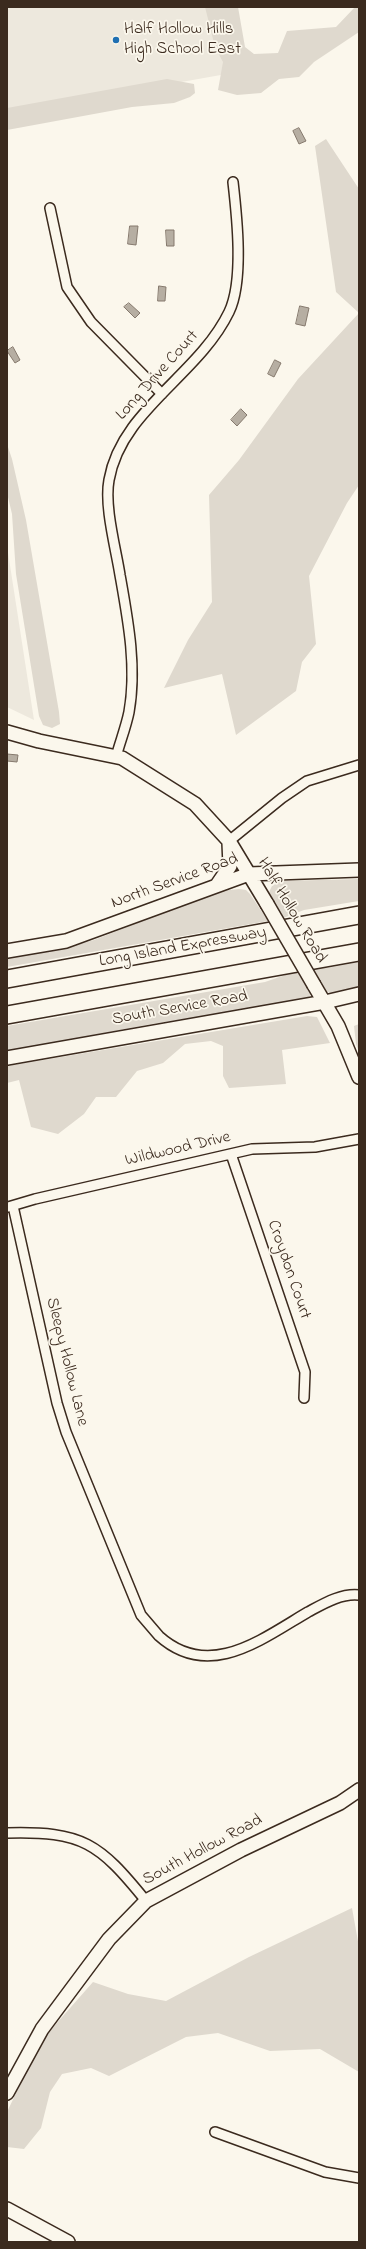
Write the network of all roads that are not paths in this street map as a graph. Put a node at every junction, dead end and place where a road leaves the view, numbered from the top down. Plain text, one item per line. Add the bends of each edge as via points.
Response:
1 (233, 182) dead end
2 (50, 208) dead end
3 (162, 394) junction
4 (7, 732) edge
5 (116, 757) junction
6 (359, 765) edge
7 (229, 841) junction
8 (359, 870) edge
9 (249, 874) junction
10 (216, 886) junction
11 (359, 915) edge
12 (7, 951) edge
13 (359, 952) edge
14 (7, 979) edge
15 (359, 994) edge
16 (325, 1002) junction
17 (7, 1015) edge
18 (7, 1058) edge
19 (359, 1077) edge
20 (359, 1139) edge
21 (231, 1154) junction
22 (10, 1206) edge
23 (304, 1398) dead end
24 (359, 1595) edge
25 (359, 1790) edge
26 (7, 1833) edge
27 (146, 1901) junction
28 (7, 2092) edge
29 (215, 2132) dead end
30 (359, 2178) edge
31 (7, 2209) edge
32 (68, 2242) edge

1 - 3 street, Long Drive Court via 238,271 230,311 207,349
2 - 3 street via 67,287 90,322
3 - 5 street, Long Drive Court via 125,435 109,480 112,528 131,640 132,673 129,712
4 - 5 street, Half Hollow Road
5 - 7 street, Half Hollow Road via 122,758 195,804
6 - 7 street via 307,781
7 - 9 street, Half Hollow Road
7 - 10 street via 230,866
8 - 9 street, North Service Road
9 - 10 street, North Service Road
9 - 16 street, Half Hollow Road, bridge
10 - 12 street, North Service Road via 66,941
11 - 14 highway, Long Island Expressway
13 - 17 highway, Long Island Expressway
15 - 16 street, South Service Road
16 - 18 street, South Service Road
16 - 19 street, Half Hollow Road
20 - 21 street, Wildwood Drive via 315,1147 252,1149
21 - 22 street, Wildwood Drive
21 - 23 street, Croydon Court via 305,1372
22 - 24 street, Sleepy Hollow Lane via 66,1432 141,1615 160,1636 176,1647 205,1656 222,1655 237,1652 256,1643 333,1599
25 - 27 street, South Hollow Road via 340,1803 234,1853
26 - 27 street via 62,1835 94,1846 120,1869
27 - 28 street, South Hollow Road via 109,1939 42,2029
29 - 30 street via 325,2172
31 - 32 street

